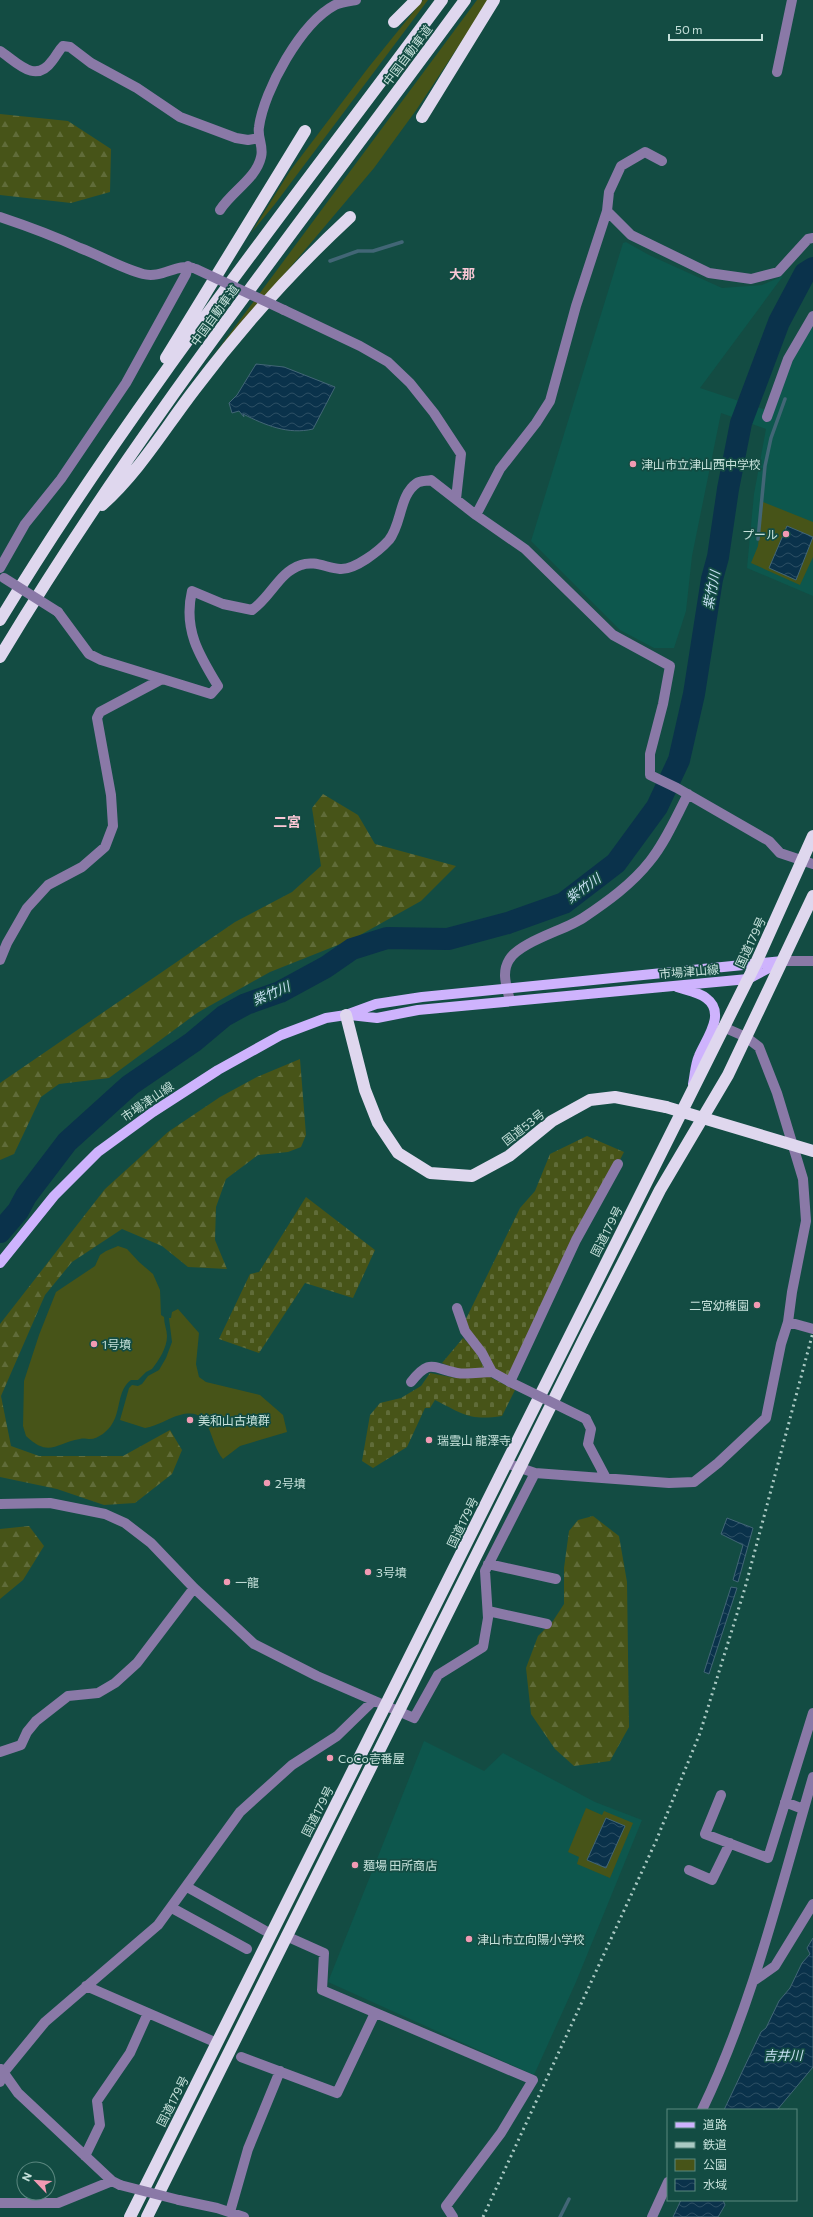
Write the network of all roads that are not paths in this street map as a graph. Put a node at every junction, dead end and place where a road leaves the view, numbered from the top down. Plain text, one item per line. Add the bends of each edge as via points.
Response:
1 (356, 0) edge
2 (416, 0) edge
3 (442, 0) edge
4 (466, 0) edge
5 (494, 0) edge
6 (792, 0) edge
7 (394, 22) dead end
8 (0, 51) edge
9 (777, 72) dead end
10 (422, 117) dead end
11 (305, 131) dead end
12 (259, 138) junction
13 (662, 161) dead end
14 (220, 210) dead end
15 (607, 211) junction
16 (0, 217) edge
17 (350, 217) dead end
18 (813, 238) edge
19 (192, 268) junction
20 (813, 316) edge
21 (767, 417) dead end
22 (111, 447) junction
23 (456, 499) junction
24 (476, 515) junction
25 (89, 517) junction
26 (0, 568) edge
27 (2, 575) edge
28 (0, 620) edge
29 (0, 657) edge
30 (162, 679) junction
31 (688, 794) junction
32 (813, 836) edge
33 (808, 862) edge
34 (813, 896) edge
35 (0, 960) edge
36 (783, 961) junction
37 (813, 961) edge
38 (756, 963) junction
39 (748, 979) junction
40 (672, 986) junction
41 (507, 989) junction
42 (510, 1001) junction
43 (346, 1015) junction
44 (723, 1027) junction
45 (746, 1037) junction
46 (692, 1090) junction
47 (813, 1151) edge
48 (618, 1164) dead end
49 (0, 1263) edge
50 (457, 1308) dead end
51 (788, 1322) junction
52 (813, 1329) edge
53 (492, 1372) junction
54 (411, 1382) dead end
55 (510, 1382) junction
56 (506, 1463) junction
57 (521, 1467) junction
58 (535, 1473) junction
59 (606, 1478) junction
60 (0, 1504) edge
61 (488, 1564) junction
62 (556, 1579) dead end
63 (194, 1588) junction
64 (488, 1611) junction
65 (547, 1624) dead end
66 (373, 1701) junction
67 (386, 1707) junction
68 (399, 1712) junction
69 (813, 1713) edge
70 (0, 1752) edge
71 (813, 1777) edge
72 (721, 1795) dead end
73 (785, 1802) junction
74 (804, 1809) junction
75 (730, 1844) junction
76 (689, 1870) dead end
77 (187, 1887) junction
78 (813, 1904) edge
79 (172, 1908) junction
80 (809, 1919) edge
81 (271, 1934) junction
82 (286, 1936) junction
83 (247, 1949) dead end
84 (755, 1980) junction
85 (86, 1986) junction
86 (148, 2013) junction
87 (374, 2013) junction
88 (217, 2043) junction
89 (241, 2057) dead end
90 (2, 2070) edge
91 (280, 2071) junction
92 (0, 2082) edge
93 (702, 2109) edge
94 (85, 2156) junction
95 (116, 2183) junction
96 (667, 2184) edge
97 (0, 2203) edge
98 (230, 2212) junction
99 (130, 2217) edge
100 (147, 2217) edge
101 (244, 2217) edge
102 (454, 2217) edge
103 (652, 2217) edge

1 - 12 street via 336,5 313,22 301,36 288,56 267,102 258,129
2 - 7 highway
3 - 22 highway, 中国自動車道 via 221,295
4 - 25 highway, 中国自動車道 via 180,383
5 - 10 highway
6 - 9 street
8 - 12 street via 30,71 41,70 52,62 64,46 70,47 91,63 137,88 180,117 236,138
11 - 22 highway
12 - 14 street via 261,157 254,173 245,184 230,195
13 - 15 street via 645,152 621,166 609,192
15 - 18 street via 631,235 709,273 751,279 778,272 808,240
15 - 24 street via 576,306 550,401 500,469
16 - 19 street via 143,274 162,274
17 - 25 highway via 312,252 196,387 123,487
19 - 23 street, bridge via 360,346 388,362 410,383 434,413 460,454
19 - 26 street via 186,274 126,383 61,479 25,524
20 - 21 street via 788,359
22 - 28 highway, 中国自動車道
23 - 24 street
23 - 30 street via 431,480 417,482 408,492 398,524 389,540 357,566 341,569 302,564 287,571 252,610 223,604 192,591 188,608 192,637 218,686 211,694
24 - 31 street via 525,549 612,635 670,666 664,704 650,754 650,775
25 - 29 highway, 中国自動車道
27 - 30 street, bridge via 58,612 89,654
30 - 35 street via 100,712 97,718 111,795 113,826 105,847 82,868 48,885 27,908
31 - 33 street via 768,841 780,853
31 - 41 street via 650,860 629,883 581,919 517,950 509,959 504,971
32 - 33 highway, 国道179号
33 - 38 highway, 国道179号
34 - 36 highway
36 - 37 street
36 - 38 main road, 市場津山線
36 - 39 main road, 市場津山線
36 - 45 highway
38 - 39 highway, 国道179号
38 - 41 main road, 市場津山線
39 - 40 main road, 市場津山線
39 - 44 highway, 国道179号
40 - 42 main road, 市場津山線
40 - 46 main road via 706,998 716,1014 698,1058
41 - 42 street
41 - 43 main road, 市場津山線 via 376,1004
42 - 43 main road, 市場津山線 via 418,1010 377,1018
43 - 47 highway, 国道53号, bridge via 365,1090 378,1123 398,1153 430,1173 472,1176 509,1156 552,1121 590,1100 615,1097 666,1107
43 - 49 main road, 市場津山線 via 326,1018 280,1035 246,1053 128,1129 98,1152 54,1196
44 - 45 street
44 - 46 highway, 国道179号
45 - 51 street via 760,1047 803,1179 806,1221
45 - 57 highway via 728,1075 660,1190
46 - 56 highway, 国道179号
48 - 55 street via 576,1240
50 - 53 street via 465,1331 482,1353
51 - 52 street
51 - 59 street via 766,1418 718,1463 694,1482 669,1483
53 - 54 street via 458,1373 426,1367 421,1369
53 - 55 street
55 - 59 street, bridge via 586,1419 591,1429 588,1444
56 - 57 street
56 - 67 highway, 国道179号
57 - 58 street
57 - 68 highway
58 - 59 street
58 - 61 street
60 - 63 street via 50,1503 105,1514 125,1523 151,1544
61 - 62 street
61 - 64 street via 485,1571
63 - 66 street via 254,1644
63 - 70 street via 137,1662 115,1683 98,1693 68,1696 36,1721 20,1745
64 - 65 street
64 - 68 street via 483,1647 438,1675 414,1718
66 - 67 street
66 - 77 street via 336,1736 292,1765 240,1812
67 - 68 street
67 - 81 highway, 国道179号
68 - 82 highway
69 - 73 street
71 - 74 street
72 - 75 street via 705,1834
73 - 74 street
73 - 75 street via 768,1858
74 - 84 street
75 - 76 street via 712,1880
77 - 79 street
77 - 81 street
78 - 80 street
79 - 83 street
79 - 85 street via 158,1925
80 - 84 street via 775,1966
81 - 88 highway, 国道179号
82 - 87 street via 324,1953 322,1990
82 - 100 highway
84 - 93 street via 716,2082
85 - 86 street
85 - 90 street via 44,2022
86 - 88 street
86 - 94 street via 130,2053 97,2101 100,2125
87 - 91 street via 337,2093
87 - 102 street via 534,2080 501,2133 446,2206
88 - 99 highway, 国道179号
89 - 91 street
90 - 92 street
90 - 94 street via 18,2094
91 - 98 street via 248,2149
94 - 95 street
95 - 97 street via 58,2203
95 - 98 street, bridge
96 - 103 street
98 - 101 street

